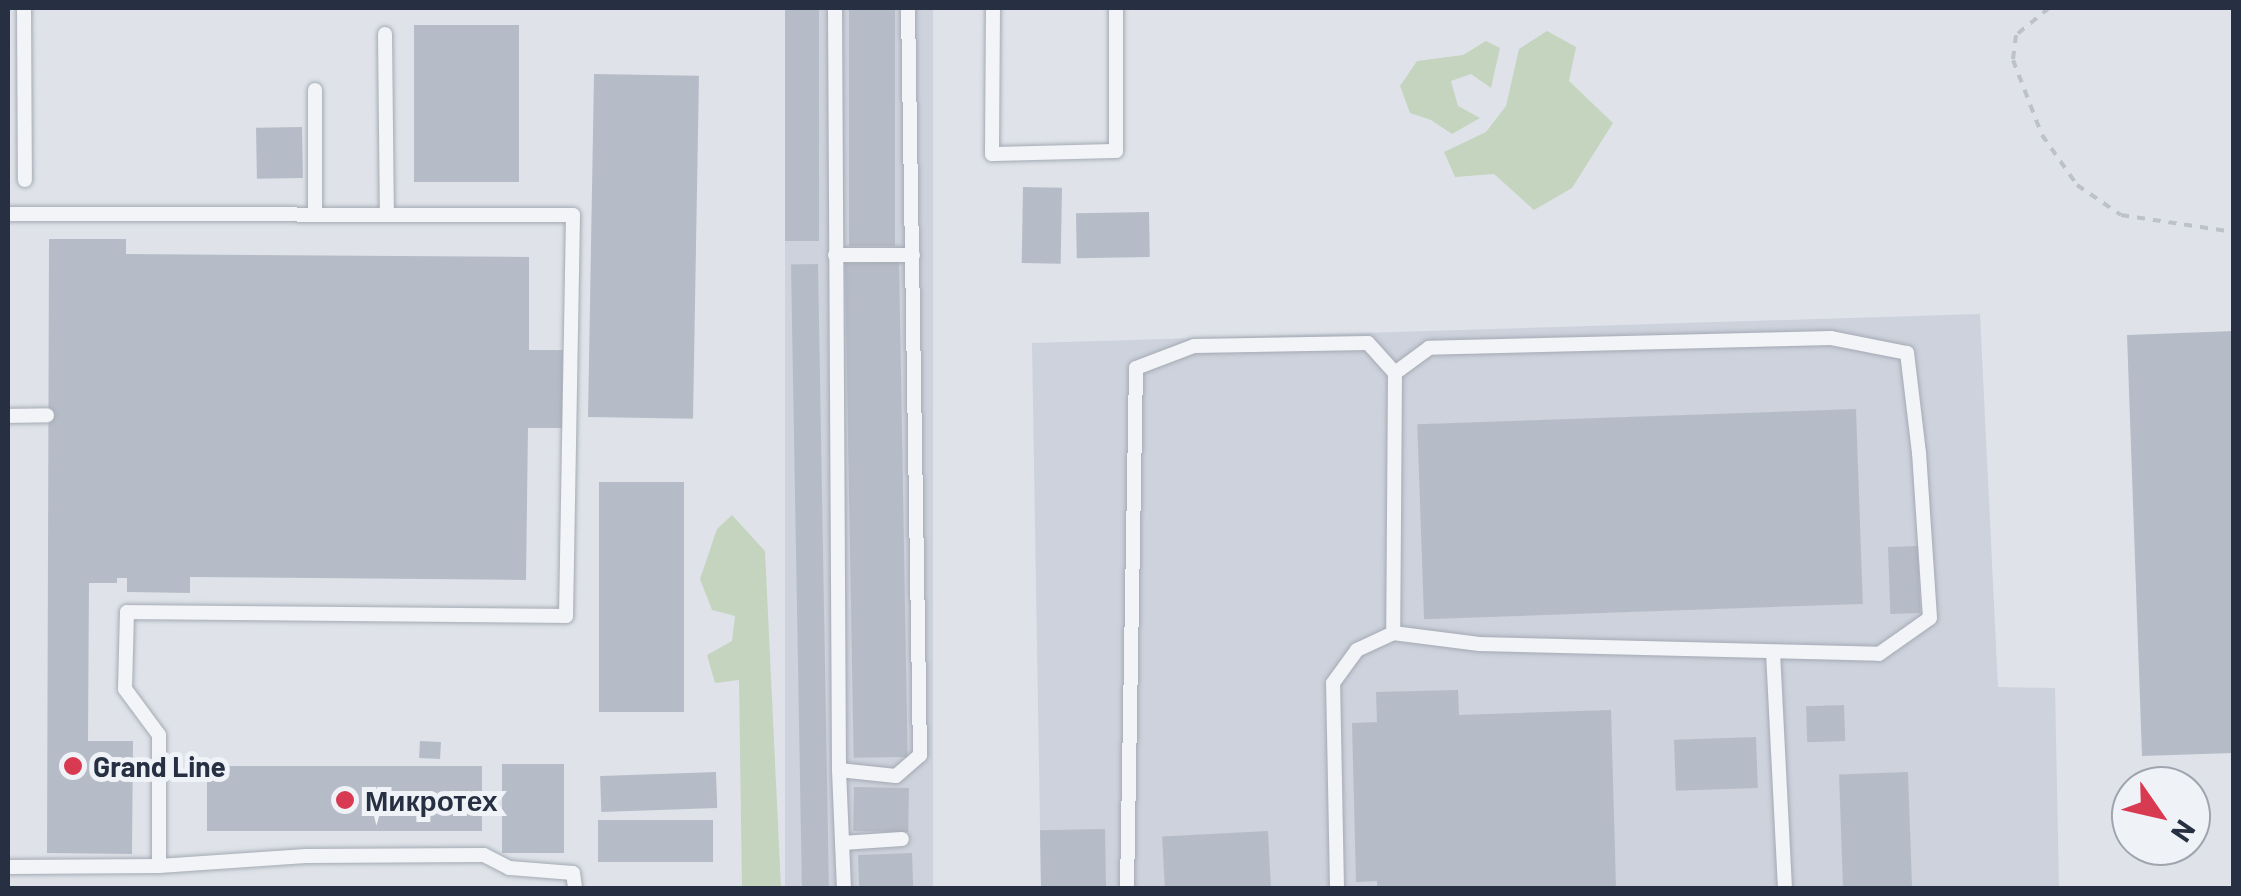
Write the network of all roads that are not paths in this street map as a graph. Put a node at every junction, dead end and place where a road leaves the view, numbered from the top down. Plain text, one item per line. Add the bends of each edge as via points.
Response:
1 (24, 8) edge
2 (834, 8) edge
3 (908, 8) edge
4 (993, 8) edge
5 (1116, 8) edge
6 (385, 34) dead end
7 (314, 90) dead end
8 (25, 180) dead end
9 (387, 213) junction
10 (8, 214) edge
11 (315, 214) junction
12 (835, 255) junction
13 (913, 255) junction
14 (1395, 373) junction
15 (47, 415) dead end
16 (8, 416) edge
17 (1393, 633) junction
18 (1772, 652) junction
19 (839, 770) junction
20 (902, 839) dead end
21 (842, 843) junction
22 (8, 866) edge
23 (159, 866) junction
24 (575, 888) edge
25 (844, 888) edge
26 (1126, 888) edge
27 (1337, 888) edge
28 (1785, 888) edge

1 - 8 lane
2 - 12 lane
3 - 13 lane
4 - 5 lane via 992,154 1116,151
6 - 9 lane
7 - 11 lane
9 - 11 lane
9 - 23 lane via 573,215 566,616 127,612 125,689 160,735
10 - 11 lane
12 - 13 lane
12 - 19 lane
13 - 19 lane via 920,755 896,776
14 - 17 lane
14 - 18 lane via 1428,348 1831,338 1907,353 1930,618 1879,654
14 - 26 lane via 1368,343 1194,346 1136,368
15 - 16 lane
17 - 18 lane via 1480,644
17 - 27 lane via 1357,650 1334,683
18 - 28 lane
19 - 21 lane
20 - 21 lane
21 - 25 lane
22 - 23 lane
23 - 24 lane via 306,856 484,855 509,868 573,873

